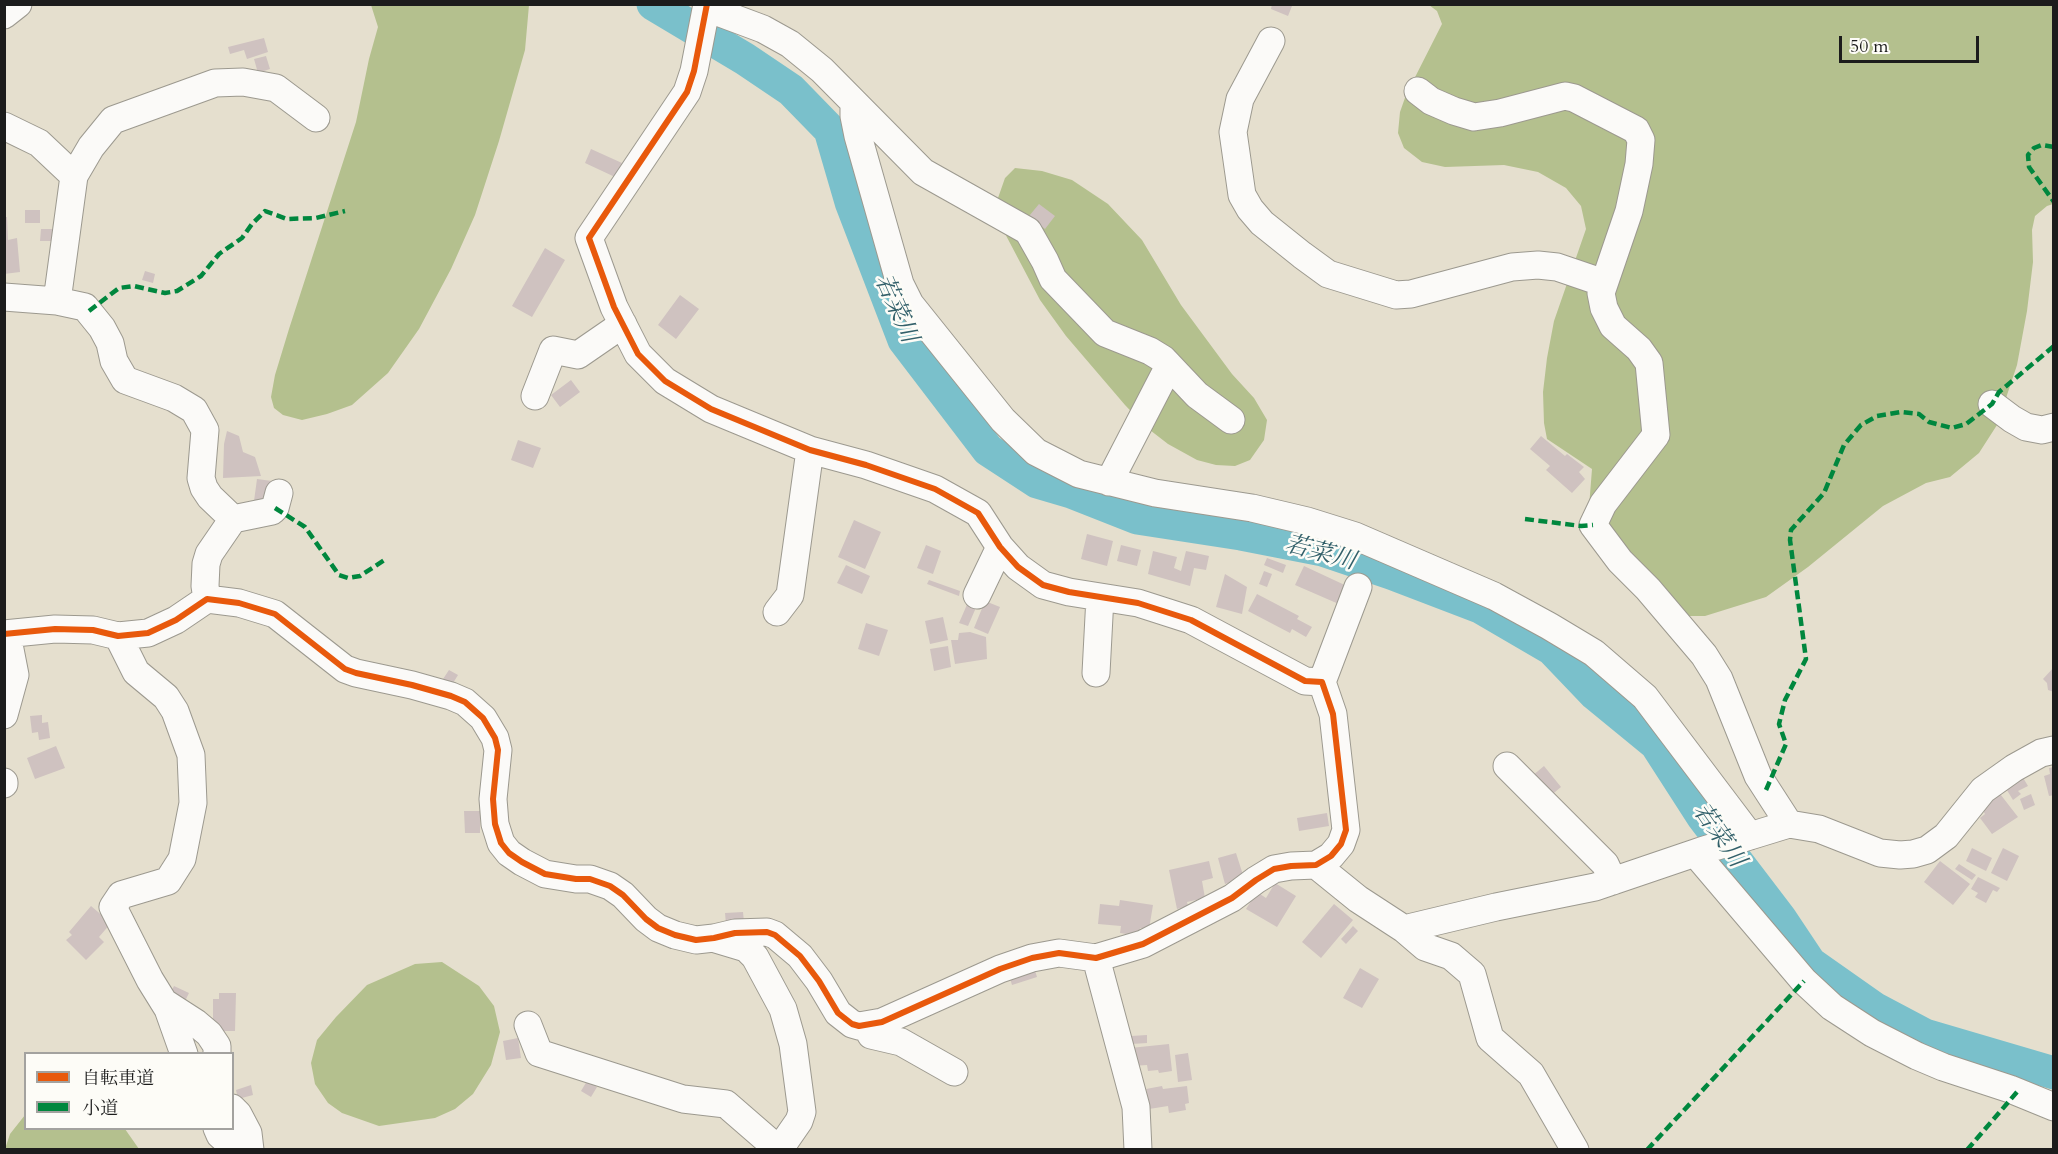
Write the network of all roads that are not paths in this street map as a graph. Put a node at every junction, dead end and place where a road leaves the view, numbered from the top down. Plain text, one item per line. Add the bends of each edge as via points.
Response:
1 (18, 4) edge
2 (707, 9) edge
3 (4, 15) edge
4 (1272, 40) dead end
5 (1418, 91) dead end
6 (854, 104) junction
7 (316, 118) dead end
8 (4, 126) edge
9 (74, 176) junction
10 (1604, 283) junction
11 (4, 297) edge
12 (57, 301) junction
13 (623, 324) junction
14 (1169, 366) junction
15 (535, 396) dead end
16 (1992, 404) dead end
17 (1231, 420) dead end
18 (2054, 427) edge
19 (810, 450) junction
20 (1109, 482) junction
21 (279, 494) dead end
22 (233, 519) junction
23 (1000, 547) junction
24 (1358, 587) dead end
25 (977, 595) dead end
26 (1100, 597) junction
27 (207, 599) junction
28 (777, 612) dead end
29 (6, 634) edge
30 (118, 636) junction
31 (1096, 673) dead end
32 (1322, 682) junction
33 (4, 715) edge
34 (2054, 750) edge
35 (1507, 766) dead end
36 (1789, 824) junction
37 (1746, 837) junction
38 (1698, 853) junction
39 (1316, 865) junction
40 (1613, 881) junction
41 (1404, 929) junction
42 (714, 938) junction
43 (1096, 958) junction
44 (165, 1003) junction
45 (528, 1025) dead end
46 (866, 1026) junction
47 (184, 1052) edge
48 (217, 1052) edge
49 (954, 1072) dead end
50 (2054, 1107) edge
51 (234, 1110) edge
52 (218, 1130) edge
53 (237, 1149) edge
54 (250, 1149) edge
55 (779, 1149) edge
56 (1138, 1149) edge
57 (1575, 1149) edge

1 - 3 street
2 - 6 street via 763,29 790,44
2 - 13 street via 687,92 589,238
4 - 10 street via 1240,99 1233,132 1236,154 1242,195 1250,210 1302,255 1328,274 1396,295 1529,266 1557,267
5 - 10 street via 1431,101 1474,117 1564,96 1636,130 1641,140 1640,164 1629,211
6 - 14 street via 923,172 1028,231 1053,279 1105,333 1149,351
6 - 20 street via 858,136 900,284 910,304 1003,420 1036,452 1079,474
7 - 9 street via 276,88 243,82 215,83 113,120
8 - 9 street via 39,143
9 - 12 street
10 - 36 street via 1604,308 1614,326 1648,363 1656,435 1603,504 1593,525 1704,655 1719,679 1758,776
11 - 12 street
12 - 22 street via 89,311 110,343 114,361 125,380 174,398 194,410 205,430 201,478 204,488
13 - 15 street via 578,355 553,350
13 - 19 street via 638,354 665,381 711,409
14 - 17 street via 1197,395
14 - 20 street
16 - 18 street via 2026,427
19 - 23 street via 935,489 978,513
19 - 28 street via 790,595
20 - 37 street via 1252,508 1355,536 1494,596 1549,626 1594,653 1645,698
21 - 22 street via 272,511
22 - 27 street via 208,554
23 - 25 street
23 - 26 street via 1018,567 1043,585
24 - 32 street
26 - 31 street
26 - 32 street via 1138,603 1191,620 1305,681
27 - 30 street via 148,633
27 - 42 street via 275,614 335,663 356,673 465,702 483,718 495,738 495,824 509,853 545,874 590,879 609,886 658,928 696,940
29 - 30 street via 55,629 93,630
29 - 33 street via 15,675
30 - 44 street via 136,672 175,711 191,755 193,803 182,859 168,881 122,896 112,907
32 - 39 street via 1333,714 1346,830 1331,856
34 - 36 street via 2023,763 1983,790 1946,836 1927,850 1913,854 1880,853 1820,829
35 - 40 street via 1605,864
36 - 37 street
37 - 38 street
38 - 40 street
38 - 50 street via 1804,981 1832,1006 1917,1056
39 - 41 street
39 - 43 street via 1274,870 1174,929 1143,944
40 - 41 street
41 - 57 street via 1425,947 1451,956 1472,974 1490,1038 1531,1074
42 - 46 street via 735,933 775,935 800,956 843,1019
42 - 55 street via 746,948 755,957 783,1009 793,1044 802,1112 800,1121
43 - 46 street via 1059,953 1038,957 1000,969
43 - 56 street via 1136,1107
44 - 47 street
44 - 48 street via 209,1034
45 - 55 street via 538,1053 683,1099 726,1104
46 - 49 street via 871,1035 901,1042
51 - 54 street via 248,1133
52 - 53 street

